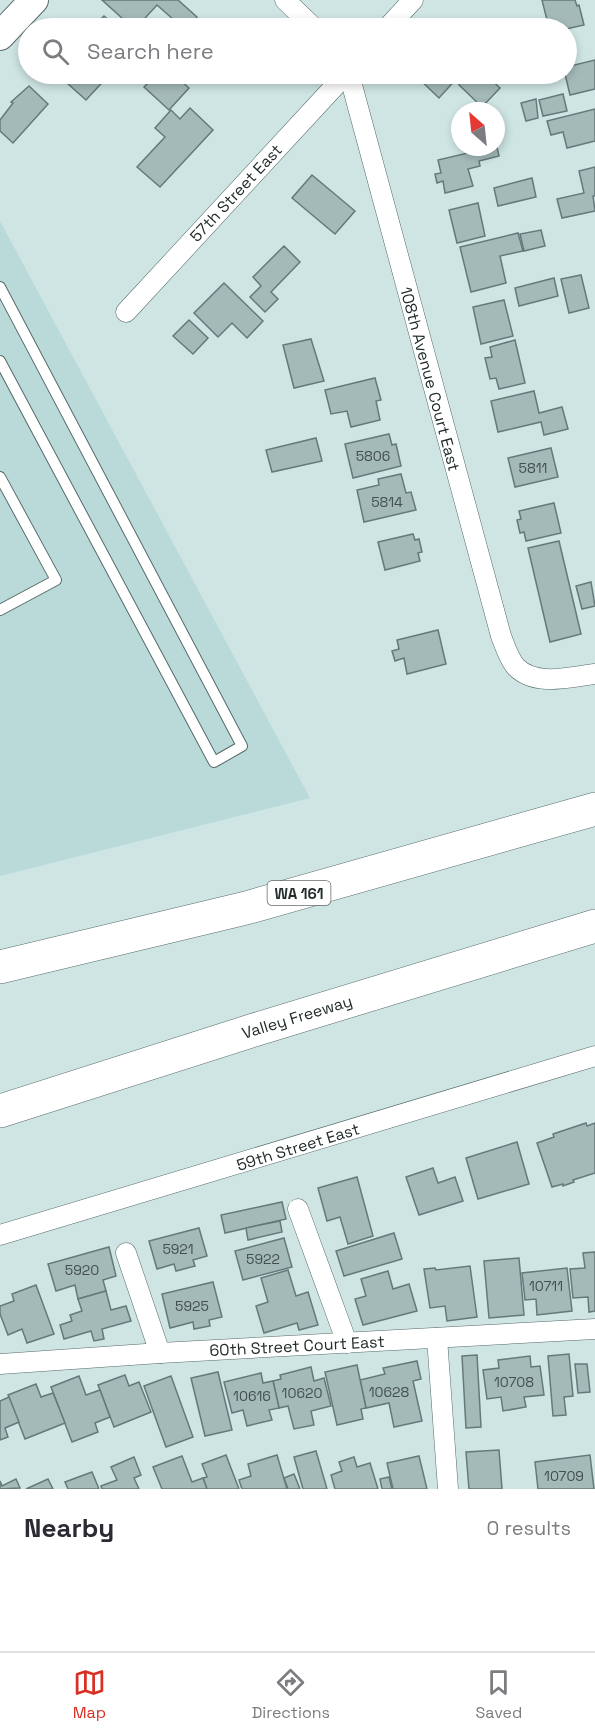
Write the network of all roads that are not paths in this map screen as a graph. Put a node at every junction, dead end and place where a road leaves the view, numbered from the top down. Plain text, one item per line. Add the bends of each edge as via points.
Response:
1 (285, 0) edge
2 (414, 0) edge
3 (23, 8) edge
4 (304, 18) edge
5 (397, 18) edge
6 (0, 36) edge
7 (338, 84) edge
8 (350, 84) edge
9 (0, 287) edge
10 (126, 312) dead end
11 (0, 361) edge
12 (0, 477) edge
13 (0, 610) edge
14 (595, 674) edge
15 (595, 809) edge
16 (585, 930) edge
17 (0, 967) edge
18 (595, 1056) edge
19 (0, 1111) edge
20 (298, 1209) dead end
21 (0, 1235) edge
22 (126, 1253) dead end
23 (595, 1329) edge
24 (437, 1338) junction
25 (347, 1343) junction
26 (160, 1353) junction
27 (0, 1364) edge
28 (448, 1489) edge

1 - 4 street
2 - 5 street
3 - 6 main road
7 - 10 street, 57th Street East
8 - 14 street, 108th Avenue Court East via 507,652 515,666 528,675 550,680
9 - 11 lane via 242,746 214,762
12 - 13 lane via 56,580
15 - 17 highway, WA 161 via 246,908
16 - 19 highway, Valley Freeway
18 - 21 street, 59th Street East
20 - 25 street
22 - 26 street
23 - 24 street, 60th Street Court East
24 - 25 street, 60th Street Court East
24 - 28 street
25 - 26 street, 60th Street Court East
26 - 27 street, 60th Street Court East

